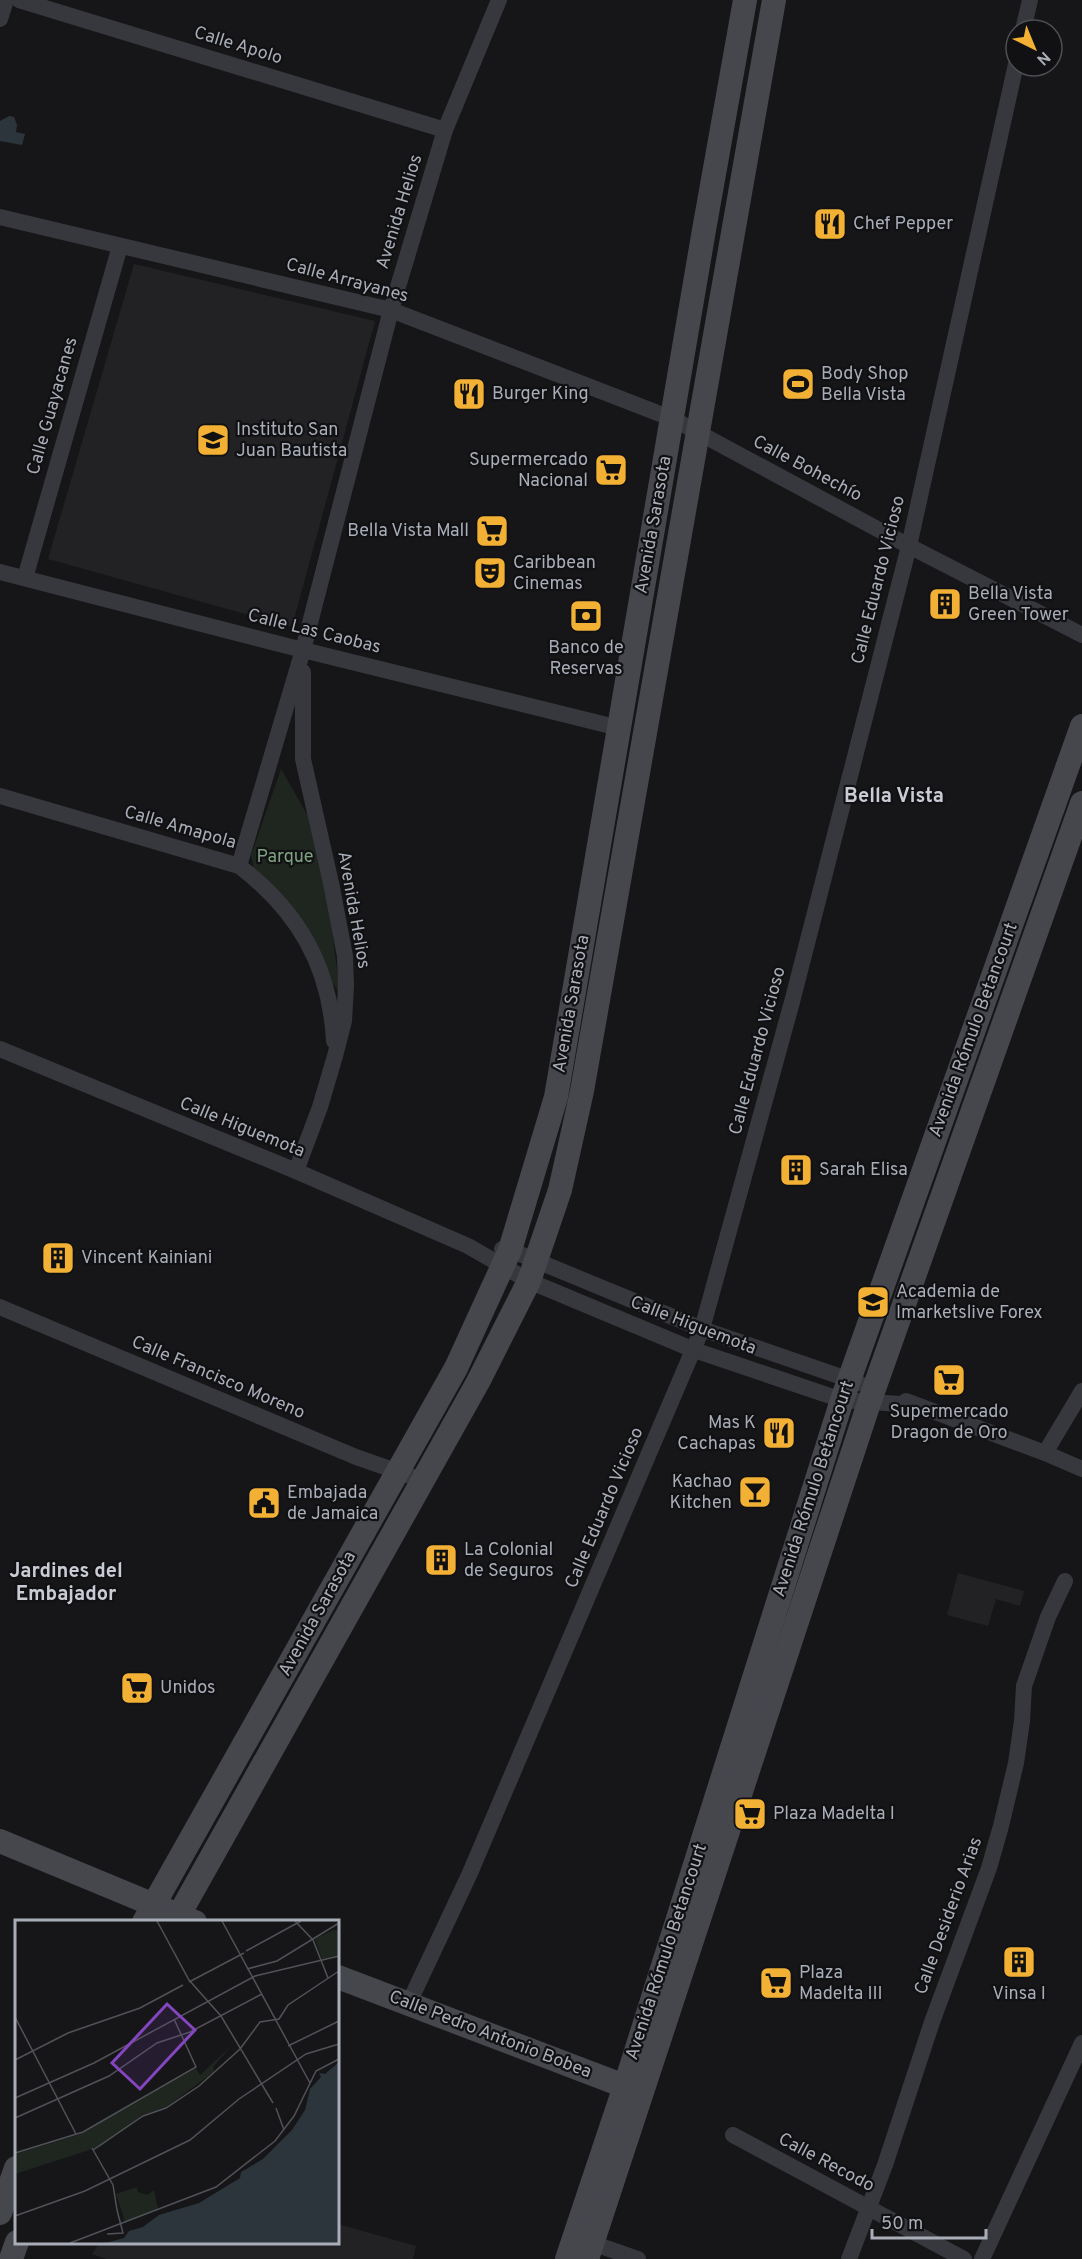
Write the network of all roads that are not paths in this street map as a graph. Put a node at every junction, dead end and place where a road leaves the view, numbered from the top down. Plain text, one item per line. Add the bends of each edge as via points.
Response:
1 (6, 0) edge
2 (19, 0) edge
3 (499, 0) edge
4 (745, 0) edge
5 (774, 0) edge
6 (1030, 0) edge
7 (1026, 18) edge
8 (0, 19) edge
9 (1013, 78) edge
10 (445, 130) junction
11 (0, 217) edge
12 (120, 246) junction
13 (391, 310) junction
14 (673, 419) junction
15 (697, 432) junction
16 (909, 546) junction
17 (0, 572) edge
18 (25, 578) junction
19 (1082, 635) edge
20 (303, 650) junction
21 (1082, 726) edge
22 (619, 728) junction
23 (0, 796) edge
24 (1082, 803) edge
25 (239, 866) junction
26 (0, 1049) edge
27 (334, 1056) junction
28 (296, 1171) junction
29 (506, 1258) junction
30 (533, 1271) junction
31 (0, 1307) edge
32 (702, 1329) junction
33 (694, 1350) junction
34 (845, 1390) junction
35 (1082, 1391) edge
36 (872, 1395) junction
37 (1045, 1453) junction
38 (1082, 1469) edge
39 (397, 1473) junction
40 (422, 1480) junction
41 (1065, 1581) dead end
42 (0, 1841) edge
43 (149, 1912) edge
44 (183, 1919) edge
45 (339, 1977) edge
46 (408, 2005) junction
47 (1082, 2043) edge
48 (634, 2089) junction
49 (733, 2135) dead end
50 (15, 2171) edge
51 (868, 2207) junction
52 (0, 2213) edge
53 (589, 2251) edge
54 (567, 2259) edge
55 (638, 2259) edge
56 (849, 2259) edge
57 (964, 2259) edge
58 (982, 2259) edge

1 - 8 street
2 - 10 street, Calle Apolo
3 - 10 street, Avenida Helios
4 - 14 main road, Avenida Sarasota
5 - 15 main road, Avenida Sarasota
6 - 7 street
9 - 16 street, Calle Eduardo Vicioso
10 - 13 street, Avenida Helios
11 - 12 street, Calle Arrayanes
12 - 13 street, Calle Arrayanes
12 - 18 street, Calle Guayacanes
13 - 14 street, Calle Arrayanes
13 - 20 street, Avenida Helios
14 - 15 street, Calle Bohechío
14 - 22 main road, Avenida Sarasota
15 - 16 street, Calle Bohechío
15 - 30 main road, Avenida Sarasota via 581,1098 560,1190
16 - 19 street, Calle Bohechío
16 - 32 street, Calle Eduardo Vicioso via 792,1002
17 - 18 street, Calle Las Caobas
18 - 20 street, Calle Las Caobas
20 - 22 street, Calle Las Caobas
20 - 25 street, Avenida Helios
20 - 27 street, Avenida Helios via 303,759 345,956 344,1021
21 - 34 main road, Avenida Rómulo Betancourt
22 - 29 main road, Avenida Sarasota via 556,1096
23 - 25 street, Calle Amapola
24 - 36 main road, Avenida Rómulo Betancourt
25 - 27 street, Calle Amapola via 288,912 310,949 326,983
26 - 28 street, Calle Higuemota
27 - 28 street, Avenida Helios
28 - 29 street, Calle Higuemota via 468,1246
29 - 30 street, Calle Higuemota
29 - 39 main road, Avenida Sarasota via 456,1368
30 - 32 street, Calle Higuemota
30 - 33 street, Calle Higuemota
30 - 40 main road, Avenida Sarasota via 478,1382
31 - 39 street, Calle Francisco Moreno
32 - 33 street, Calle Eduardo Vicioso
32 - 34 street, Calle Higuemota
33 - 34 street, Calle Higuemota
33 - 46 street, Calle Eduardo Vicioso via 470,1873
34 - 36 street, Calle Higuemota
34 - 48 main road, Avenida Rómulo Betancourt
35 - 37 street
36 - 37 street, Calle Higuemota via 915,1405
36 - 48 main road, Avenida Rómulo Betancourt
37 - 38 street, Calle Higuemota
39 - 40 street, Calle Francisco Moreno
39 - 43 main road, Avenida Sarasota
40 - 44 main road, Avenida Sarasota
41 - 51 street, Calle Desiderio Arias via 1024,1686 1016,1763 989,1868
42 - 43 main road
43 - 44 main road
45 - 46 main road, Calle Pedro Antonio Bobea
46 - 48 main road, Calle Pedro Antonio Bobea
47 - 58 street
48 - 53 main road, Avenida Rómulo Betancourt
48 - 54 main road, Avenida Rómulo Betancourt
49 - 51 street, Calle Recodo
50 - 52 main road
51 - 56 street, Calle Desiderio Arias
51 - 57 street, Calle Recodo
53 - 55 street

